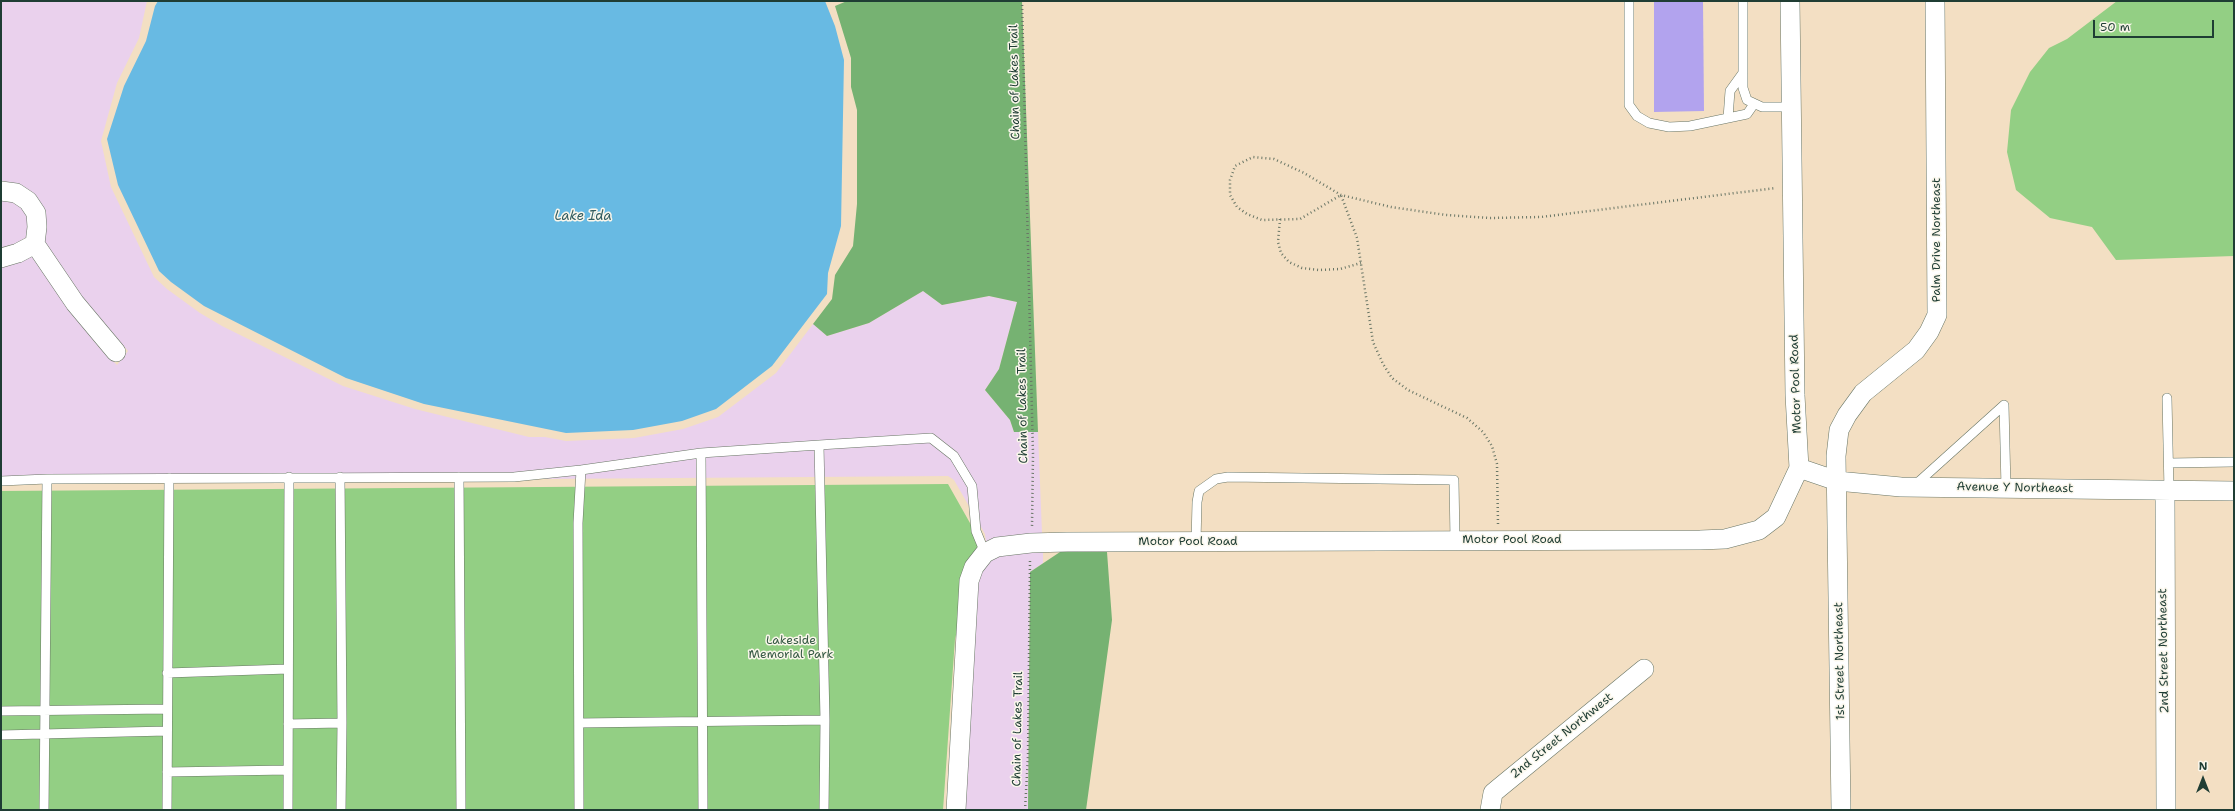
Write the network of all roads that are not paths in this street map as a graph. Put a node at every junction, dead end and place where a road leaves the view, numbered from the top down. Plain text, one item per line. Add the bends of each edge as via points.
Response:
1 (1629, 1) edge
2 (1742, 1) edge
3 (1790, 1) edge
4 (1935, 1) edge
5 (1743, 73) junction
6 (1754, 104) junction
7 (1792, 107) junction
8 (1728, 118) junction
9 (1, 191) edge
10 (35, 244) junction
11 (1, 258) edge
12 (116, 352) dead end
13 (2167, 398) dead end
14 (819, 445) junction
15 (701, 453) junction
16 (2234, 462) edge
17 (2169, 463) junction
18 (1799, 468) junction
19 (581, 470) junction
20 (289, 477) junction
21 (340, 477) junction
22 (459, 477) junction
23 (170, 478) junction
24 (47, 479) junction
25 (1, 481) edge
26 (1838, 481) junction
27 (1913, 487) junction
28 (2006, 488) junction
29 (2167, 491) junction
30 (2234, 491) edge
31 (1838, 512) joint
32 (1455, 541) junction
33 (1196, 542) junction
34 (985, 553) junction
35 (288, 669) junction
36 (1644, 669) dead end
37 (167, 673) junction
38 (167, 709) junction
39 (44, 710) junction
40 (1, 711) edge
41 (825, 720) junction
42 (342, 723) junction
43 (580, 723) junction
44 (703, 723) junction
45 (288, 724) junction
46 (167, 732) junction
47 (44, 734) junction
48 (1, 735) edge
49 (288, 770) junction
50 (167, 772) junction
51 (44, 810) edge
52 (167, 810) edge
53 (288, 810) edge
54 (341, 810) edge
55 (461, 810) edge
56 (579, 810) edge
57 (703, 810) edge
58 (824, 810) edge
59 (956, 810) edge
60 (1490, 810) edge
61 (1842, 810) edge
62 (2166, 810) edge

1 - 8 lane via 1629,105 1637,116 1649,123 1669,127 1690,126
2 - 5 lane
3 - 7 street, Motor Pool Road
4 - 26 street, Palm Drive Northeast via 1937,315 1916,350 1863,393 1846,415 1839,430 1836,456
5 - 6 lane via 1743,88 1747,100
5 - 8 lane via 1730,90
6 - 7 lane
6 - 8 lane via 1747,114
7 - 18 street, Motor Pool Road via 1795,395
9 - 10 street via 16,193 28,201 36,213
10 - 11 street
10 - 12 street via 75,303
13 - 17 lane
14 - 15 lane
14 - 34 lane via 931,438 954,456 972,486 976,531
14 - 41 lane
15 - 19 lane
15 - 44 lane
16 - 17 lane
17 - 29 lane
18 - 26 street, Avenue Y Northeast
18 - 32 street, Motor Pool Road via 1776,518 1758,530 1738,536 1700,540
19 - 22 lane via 514,477
19 - 43 lane via 578,523
20 - 21 lane
20 - 23 lane
20 - 35 lane
21 - 22 lane
21 - 42 lane
22 - 55 lane
23 - 24 lane
23 - 37 lane
24 - 25 lane
24 - 39 lane
26 - 27 street, Avenue Y Northeast
26 - 31 street, Palm Drive Northeast
27 - 28 street, Avenue Y Northeast
27 - 28 lane via 2004,405
28 - 29 street, Avenue Y Northeast
29 - 30 street, Avenue Y Northeast
29 - 62 street, 2nd Street Northeast
31 - 61 street, 1st Street Northeast
32 - 33 street, Motor Pool Road
32 - 33 lane via 1454,480 1228,477 1216,479 1199,491
33 - 34 street, Motor Pool Road via 1030,543 997,547
34 - 59 street via 974,568 969,581
35 - 37 lane
35 - 45 lane
36 - 60 street, 2nd Street Northwest via 1498,788 1493,793
37 - 38 lane
38 - 39 lane
38 - 46 lane
39 - 40 lane
39 - 47 lane
41 - 44 lane
41 - 58 lane
42 - 45 lane
42 - 54 lane
43 - 44 lane
43 - 56 lane
44 - 57 lane
45 - 49 lane
46 - 47 lane
46 - 50 lane
47 - 48 lane
47 - 51 lane
49 - 50 lane
49 - 53 lane
50 - 52 lane

